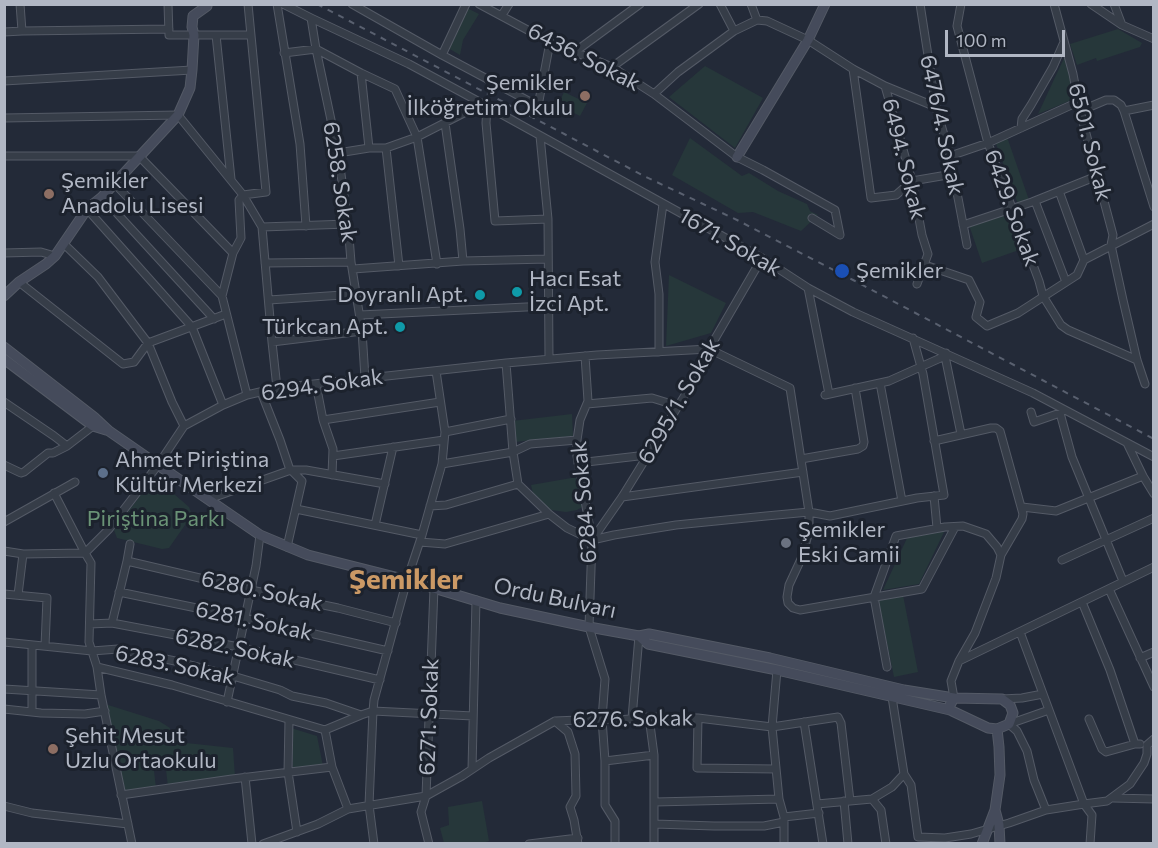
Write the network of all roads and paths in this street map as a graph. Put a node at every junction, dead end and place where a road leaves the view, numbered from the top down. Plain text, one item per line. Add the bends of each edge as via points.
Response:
1 (20, 4) edge
2 (168, 4) edge
3 (248, 4) edge
4 (277, 4) edge
5 (283, 4) edge
6 (352, 4) edge
7 (466, 4) edge
8 (479, 4) edge
9 (508, 4) edge
10 (640, 4) edge
11 (699, 4) edge
12 (720, 4) edge
13 (751, 4) edge
14 (835, 4) edge
15 (920, 4) edge
16 (961, 4) edge
17 (1054, 4) edge
18 (1091, 4) edge
19 (1114, 4) edge
20 (209, 5) edge
21 (824, 6) edge
22 (502, 15) junction
23 (311, 18) junction
24 (757, 20) junction
25 (1122, 25) junction
26 (169, 29) junction
27 (22, 30) junction
28 (734, 31) junction
29 (4, 32) edge
30 (194, 35) junction
31 (216, 35) junction
32 (250, 35) junction
33 (1154, 39) edge
34 (808, 40) junction
35 (550, 42) junction
36 (1064, 42) junction
37 (316, 49) junction
38 (576, 51) junction
39 (284, 53) junction
40 (442, 55) junction
41 (612, 67) junction
42 (853, 69) junction
43 (192, 70) junction
44 (361, 73) junction
45 (4, 81) edge
46 (885, 86) junction
47 (654, 94) junction
48 (1078, 102) junction
49 (1154, 105) edge
50 (487, 107) junction
51 (936, 107) junction
52 (1080, 111) junction
53 (1124, 111) junction
54 (177, 115) junction
55 (4, 118) edge
56 (445, 123) junction
57 (1021, 128) junction
58 (540, 136) junction
59 (417, 137) junction
60 (988, 143) junction
61 (369, 148) junction
62 (386, 148) junction
63 (338, 153) junction
64 (4, 156) edge
65 (139, 156) junction
66 (950, 156) junction
67 (737, 157) junction
68 (952, 174) junction
69 (1097, 176) junction
70 (231, 180) junction
71 (912, 181) junction
72 (114, 183) junction
73 (1059, 191) junction
74 (243, 195) junction
75 (102, 197) junction
76 (1035, 201) junction
77 (663, 204) junction
78 (1154, 207) edge
79 (87, 209) junction
80 (1012, 210) junction
81 (548, 219) junction
82 (812, 219) dead end
83 (348, 224) junction
84 (1154, 224) edge
85 (963, 225) junction
86 (306, 226) junction
87 (262, 227) junction
88 (64, 244) junction
89 (967, 245) dead end
90 (1111, 245) junction
91 (4, 253) edge
92 (233, 253) junction
93 (55, 256) junction
94 (548, 258) junction
95 (762, 258) junction
96 (1084, 260) junction
97 (462, 261) junction
98 (265, 263) junction
99 (437, 264) junction
100 (925, 265) junction
101 (352, 266) junction
102 (399, 266) junction
103 (19, 282) junction
104 (1066, 282) junction
105 (917, 284) dead end
106 (808, 288) junction
107 (357, 294) junction
108 (4, 296) edge
109 (222, 296) junction
110 (1043, 296) junction
111 (269, 300) junction
112 (548, 306) junction
113 (226, 314) junction
114 (360, 315) junction
115 (214, 319) junction
116 (192, 327) junction
117 (362, 331) junction
118 (913, 338) junction
119 (272, 342) junction
120 (148, 343) junction
121 (4, 347) edge
122 (709, 349) junction
123 (658, 352) junction
124 (946, 355) junction
125 (585, 356) junction
126 (4, 358) edge
127 (549, 359) junction
128 (1137, 360) junction
129 (506, 363) junction
130 (920, 367) junction
131 (436, 371) junction
132 (365, 378) junction
133 (880, 383) junction
134 (316, 384) junction
135 (1145, 384) dead end
136 (278, 388) junction
137 (855, 388) junction
138 (261, 392) junction
139 (247, 395) junction
140 (4, 402) edge
141 (440, 402) junction
142 (587, 404) junction
143 (223, 405) junction
144 (678, 406) junction
145 (1031, 412) dead end
146 (511, 418) junction
147 (323, 420) junction
148 (93, 426) junction
149 (184, 426) junction
150 (109, 431) junction
151 (961, 434) junction
152 (444, 436) junction
153 (577, 440) junction
154 (934, 441) junction
155 (1127, 443) junction
156 (67, 446) junction
157 (393, 447) junction
158 (513, 452) junction
159 (647, 455) junction
160 (333, 456) junction
161 (1154, 457) edge
162 (801, 459) junction
163 (578, 463) junction
164 (442, 464) junction
165 (4, 465) edge
166 (158, 465) junction
167 (291, 470) junction
168 (803, 472) junction
169 (332, 475) junction
170 (1143, 476) junction
171 (75, 482) dead end
172 (385, 484) junction
173 (518, 484) junction
174 (54, 493) junction
175 (1154, 494) edge
176 (934, 496) junction
177 (622, 497) junction
178 (1089, 498) junction
179 (208, 499) junction
180 (902, 501) junction
181 (430, 506) junction
182 (1022, 507) junction
183 (296, 509) junction
184 (809, 512) junction
185 (549, 513) junction
186 (1154, 518) edge
187 (4, 522) edge
188 (375, 525) junction
189 (955, 526) junction
190 (938, 528) junction
191 (260, 535) junction
192 (421, 539) junction
193 (592, 540) junction
194 (1106, 540) junction
195 (130, 544) dead end
196 (287, 547) junction
197 (4, 551) edge
198 (85, 553) junction
199 (23, 554) junction
200 (1001, 555) junction
201 (1062, 560) dead end
202 (127, 561) junction
203 (1152, 570) edge
204 (407, 580) junction
205 (1123, 581) junction
206 (434, 588) junction
207 (1109, 589) junction
208 (251, 590) junction
209 (119, 592) junction
210 (4, 594) edge
211 (18, 596) junction
212 (874, 597) junction
213 (476, 600) junction
214 (1082, 602) junction
215 (245, 618) junction
216 (112, 623) junction
217 (396, 623) junction
218 (90, 624) junction
219 (589, 627) junction
220 (1020, 632) junction
221 (639, 636) junction
222 (4, 642) edge
223 (32, 645) junction
224 (45, 646) junction
225 (239, 647) junction
226 (92, 651) junction
227 (388, 651) junction
228 (1154, 652) edge
229 (1140, 658) junction
230 (959, 662) junction
231 (97, 667) junction
232 (887, 667) dead end
233 (777, 670) junction
234 (233, 676) junction
235 (380, 680) junction
236 (1154, 687) edge
237 (4, 689) edge
238 (32, 690) junction
239 (1043, 694) junction
240 (101, 695) junction
241 (892, 697) junction
242 (954, 698) junction
243 (1002, 699) junction
244 (227, 702) junction
245 (4, 709) edge
246 (950, 710) junction
247 (1049, 710) junction
248 (32, 711) junction
249 (105, 711) junction
250 (373, 711) junction
251 (428, 714) junction
252 (361, 715) junction
253 (473, 717) junction
254 (649, 717) junction
255 (632, 718) junction
256 (698, 718) junction
257 (1089, 718) dead end
258 (602, 719) junction
259 (289, 720) junction
260 (555, 721) junction
261 (804, 722) junction
262 (1009, 724) junction
263 (772, 727) junction
264 (997, 729) junction
265 (325, 730) junction
266 (1154, 739) edge
267 (1135, 744) junction
268 (1147, 745) junction
269 (654, 755) junction
270 (605, 761) junction
271 (332, 767) junction
272 (472, 769) junction
273 (776, 769) junction
274 (288, 772) junction
275 (904, 774) junction
276 (245, 777) junction
277 (121, 795) junction
278 (426, 796) junction
279 (1113, 798) junction
280 (779, 799) junction
281 (872, 799) junction
282 (1154, 799) edge
283 (847, 801) junction
284 (655, 802) junction
285 (817, 804) junction
286 (1084, 804) junction
287 (369, 805) junction
288 (4, 806) edge
289 (348, 809) junction
290 (995, 810) junction
291 (1046, 810) junction
292 (819, 813) junction
293 (784, 820) junction
294 (128, 824) junction
295 (656, 824) junction
296 (999, 825) junction
297 (987, 830) junction
298 (297, 831) junction
299 (578, 841) edge
300 (132, 843) edge
301 (252, 843) edge
302 (263, 843) edge
303 (374, 843) edge
304 (429, 843) edge
305 (529, 843) edge
306 (615, 843) edge
307 (654, 843) edge
308 (784, 843) edge
309 (823, 843) edge
310 (848, 843) edge
311 (886, 843) edge
312 (982, 843) edge
313 (1000, 843) edge
314 (1090, 843) edge

1 - 27 street
2 - 26 street
3 - 32 street
4 - 39 street
5 - 23 street
6 - 40 street
7 - 40 street
8 - 22 street, 6436. Sokak
9 - 22 street
10 - 38 street
11 - 41 street
12 - 28 street
13 - 24 street
14 - 21 street
15 - 51 street, 6476/4. Sokak
16 - 60 street, 6429. Sokak via 957,26
17 - 36 street, 6501. Sokak
18 - 25 street
19 - 25 street
20 - 30 main road via 193,16
21 - 34 main road
22 - 35 street, 6436. Sokak
23 - 37 street, 6258. Sokak
23 - 50 street, 1671. Sokak via 409,64
24 - 28 street, 6436. Sokak
24 - 34 street
25 - 33 street
26 - 27 street
26 - 30 street via 169,35
27 - 29 street
28 - 47 street, 6436. Sokak
30 - 31 street
30 - 43 main road
31 - 32 street
31 - 70 street
32 - 74 street via 266,192
34 - 42 street, 6494. Sokak
34 - 67 main road
35 - 38 street, 6436. Sokak
35 - 40 street via 538,106
36 - 48 street, 6501. Sokak
36 - 57 street via 1022,119
37 - 39 street
37 - 44 street
37 - 63 street, 6258. Sokak
38 - 41 street, 6436. Sokak
39 - 86 street via 300,144
41 - 47 street, 6436. Sokak
42 - 46 street, 6494. Sokak
42 - 71 street via 870,198 896,195
43 - 45 street
43 - 54 main road via 190,88
44 - 59 street via 395,89
44 - 61 street
46 - 51 street
46 - 71 street, 6494. Sokak
47 - 67 street
48 - 52 street, 6501. Sokak
48 - 57 street
49 - 53 street
50 - 56 street via 468,111
50 - 58 street, 1671. Sokak
50 - 81 street via 495,221
51 - 66 street, 6476/4. Sokak
52 - 53 street via 1114,100
52 - 69 street, 6501. Sokak
53 - 78 street
54 - 55 street
54 - 65 main road
54 - 70 street
56 - 59 street
56 - 97 street
57 - 60 street
58 - 77 street, 1671. Sokak
58 - 81 street
59 - 62 street
59 - 99 street
60 - 66 street
60 - 80 street, 6429. Sokak
61 - 62 street
61 - 63 street
62 - 102 street
63 - 83 street, 6258. Sokak
64 - 65 street
65 - 72 main road
65 - 92 street
66 - 68 street, 6476/4. Sokak
67 - 82 street via 835,210 840,235
68 - 71 street
68 - 85 street, 6476/4. Sokak
69 - 73 street
69 - 90 street, 6501. Sokak via 1113,235
70 - 74 street
71 - 100 street, 6494. Sokak via 928,254
72 - 75 main road
72 - 109 street
73 - 76 street
73 - 96 street
74 - 87 street
74 - 92 street via 241,238
75 - 79 main road
75 - 115 street
76 - 80 street
76 - 104 street
77 - 95 street, 1671. Sokak
77 - 123 street via 655,262
79 - 88 main road
79 - 116 street
80 - 85 street
80 - 110 street, 6429. Sokak
81 - 94 street
83 - 86 street
83 - 101 street, 6258. Sokak
84 - 90 street
85 - 89 street, 6476/4. Sokak
86 - 87 street
87 - 98 street
88 - 93 main road
88 - 120 street via 98,277
90 - 96 street
90 - 128 street, 6501. Sokak
91 - 93 street via 41,252
92 - 109 street
93 - 103 main road
94 - 97 street
94 - 112 street
95 - 106 street, 1671. Sokak
95 - 122 street, 6295/1. Sokak
96 - 104 street via 1077,275
97 - 99 street
98 - 101 street
98 - 111 street
99 - 102 street
100 - 105 street, 6494. Sokak
100 - 110 street via 969,280 980,302 976,317 987,326 1018,313
101 - 102 street
101 - 107 street, 6258. Sokak
103 - 108 main road
103 - 120 street via 123,364 134,362
104 - 110 street
106 - 118 street, 1671. Sokak
106 - 137 street via 827,394
107 - 111 street
107 - 114 street, 6258. Sokak
109 - 113 street
110 - 128 street, 6429. Sokak via 1068,330
111 - 119 street
112 - 114 street
112 - 127 street
113 - 115 street
113 - 139 street
114 - 117 street, 6258. Sokak
115 - 116 street
116 - 120 street
116 - 143 street
117 - 119 street
117 - 132 street, 6258. Sokak
118 - 124 street, 1671. Sokak
118 - 130 street
119 - 136 street
120 - 149 street
121 - 150 main road, Ordu Bulvarı
122 - 123 street, 6294. Sokak
122 - 144 street, 6295/1. Sokak
122 - 162 street via 790,388
123 - 125 street, 6294. Sokak
124 - 130 street
124 - 151 street
124 - 155 street, 1671. Sokak via 1033,393
125 - 127 street, 6294. Sokak
125 - 142 street, 6284. Sokak
126 - 148 main road, Ordu Bulvarı
127 - 129 street, 6294. Sokak
128 - 135 street, 6501. Sokak
129 - 131 street, 6294. Sokak
129 - 146 street
130 - 133 street
130 - 154 street
131 - 132 street, 6294. Sokak
131 - 141 street
132 - 134 street, 6294. Sokak
133 - 137 street
133 - 180 street
134 - 136 street, 6294. Sokak
134 - 147 street
136 - 138 street, 6294. Sokak
137 - 162 street via 863,446
138 - 139 street, 6294. Sokak
138 - 167 street
139 - 143 street, 6294. Sokak
140 - 156 street
141 - 147 street
141 - 152 street
142 - 144 street via 652,398
142 - 153 street, 6284. Sokak
143 - 149 street, 6294. Sokak
144 - 159 street, 6295/1. Sokak
145 - 178 street via 1034,422 1059,413
146 - 152 street
146 - 158 street
147 - 160 street
148 - 150 main road, Ordu Bulvarı
148 - 156 street
149 - 166 street, 6294. Sokak
150 - 166 main road, Ordu Bulvarı
151 - 154 street
151 - 182 street via 991,428 1000,431
152 - 157 street
152 - 164 street
153 - 158 street via 530,444
153 - 163 street, 6284. Sokak
154 - 176 street via 944,495
155 - 161 street, 1671. Sokak
155 - 170 street
156 - 165 street via 48,453 21,473
157 - 160 street
157 - 172 street
158 - 164 street
158 - 173 street
159 - 163 street
159 - 177 street, 6295/1. Sokak
160 - 169 street
162 - 168 street
163 - 193 street, 6284. Sokak
164 - 181 street
166 - 179 main road, Ordu Bulvarı
166 - 198 street, 6294. Sokak via 109,529
167 - 169 street
167 - 179 street
167 - 183 street via 302,481
168 - 177 street
168 - 184 street
169 - 172 street
170 - 175 street
170 - 178 street
171 - 174 street
172 - 188 street
173 - 181 street
173 - 185 street
174 - 187 street
174 - 198 street
176 - 180 street
176 - 190 street
177 - 193 street, 6295/1. Sokak
178 - 182 street via 1056,511
178 - 194 street
179 - 191 main road, Ordu Bulvarı
180 - 184 street via 830,516
181 - 192 street
182 - 200 street via 1022,519
183 - 188 street
183 - 196 street
184 - 193 street via 676,525
184 - 212 street via 809,531 789,585 788,603 800,610
185 - 192 street via 445,544
185 - 193 street via 567,528
186 - 194 street
188 - 192 street
189 - 190 street
189 - 200 street via 986,534
189 - 212 street via 922,589
190 - 212 street via 896,536
191 - 196 main road, Ordu Bulvarı
191 - 208 street
192 - 204 street
193 - 219 street, 6284. Sokak
194 - 201 street
194 - 205 street
195 - 202 street
196 - 204 main road, Ordu Bulvarı
197 - 199 street
198 - 199 street
198 - 218 street via 91,563
199 - 211 street
200 - 230 street via 975,633
202 - 208 street, 6280. Sokak
202 - 209 street
203 - 205 street
204 - 206 main road, Ordu Bulvarı
204 - 217 street
205 - 207 street
206 - 213 main road, Ordu Bulvarı
206 - 251 street, 6271. Sokak
207 - 214 street
207 - 229 street
208 - 215 street
208 - 217 street, 6280. Sokak
209 - 215 street, 6281. Sokak
209 - 216 street
210 - 211 street
211 - 224 street via 47,598
212 - 232 street
213 - 219 main road, Ordu Bulvarı
213 - 253 street
214 - 220 street
214 - 267 street
215 - 225 street
215 - 227 street, 6281. Sokak
216 - 218 street, 6282. Sokak
216 - 225 street, 6282. Sokak
217 - 227 street
218 - 226 street
219 - 221 main road, Ordu Bulvarı
219 - 258 street, 6284. Sokak via 605,679
220 - 230 street
220 - 239 street
221 - 233 main road, Ordu Bulvarı via 648,644
221 - 242 main road, Ordu Bulvarı via 650,634
221 - 255 street
222 - 223 street, 6283. Sokak
223 - 224 street, 6283. Sokak
223 - 238 street
224 - 226 street, 6283. Sokak
225 - 234 street
225 - 235 street, 6282. Sokak
226 - 231 street
226 - 234 street, 6283. Sokak via 118,649
227 - 235 street
228 - 229 street
229 - 236 street
230 - 242 street via 951,681
231 - 240 street
231 - 244 street
233 - 241 main road, Ordu Bulvarı
233 - 263 street
234 - 244 street
234 - 252 street, 6283. Sokak
235 - 250 street
237 - 238 street
238 - 240 street
238 - 248 street
239 - 243 street, Ordu Bulvarı
239 - 247 street
240 - 249 street
241 - 246 main road, Ordu Bulvarı
241 - 275 street
242 - 243 main road, Ordu Bulvarı
242 - 246 main road
243 - 262 main road via 1012,710
244 - 259 street
245 - 248 street
246 - 264 main road, Ordu Bulvarı
247 - 262 street
247 - 286 street
248 - 249 street
249 - 277 street
250 - 251 street
250 - 252 street
250 - 287 street
251 - 253 street
251 - 278 street, 6271. Sokak
252 - 265 street
253 - 272 street
254 - 255 street, 6276. Sokak
254 - 256 street, 6276. Sokak
254 - 269 street
255 - 258 street, 6276. Sokak
256 - 263 street, 6276. Sokak
256 - 273 street via 697,768
257 - 267 street via 1106,752
258 - 260 street, 6276. Sokak
258 - 270 street, 6284. Sokak
259 - 265 street
259 - 274 street
260 - 272 street, 6276. Sokak
260 - 299 street via 568,732 574,753 576,796 570,807
261 - 263 street, 6276. Sokak
261 - 283 street, 6276. Sokak via 838,717
261 - 285 street
262 - 264 main road
262 - 291 street via 1027,752
263 - 273 street
264 - 290 main road via 1000,776
265 - 271 street
266 - 268 street
267 - 268 street
268 - 279 street via 1144,763 1130,784
269 - 270 street
269 - 284 street
270 - 306 street, 6284. Sokak via 605,805 615,821
271 - 274 street
271 - 289 street
272 - 278 street, 6276. Sokak
273 - 280 street
274 - 276 street
274 - 298 street
275 - 281 street
275 - 297 street via 911,785 918,837 945,838
276 - 277 street
276 - 301 street
277 - 294 street
278 - 287 street, 6276. Sokak
278 - 304 street, 6271. Sokak via 421,812
279 - 282 street
279 - 286 street
280 - 284 street
280 - 293 street
281 - 283 street
281 - 311 street via 881,810
283 - 285 street
283 - 310 street
284 - 295 street
285 - 292 street
286 - 291 street
286 - 314 street via 1092,815
287 - 289 street, 6276. Sokak
287 - 303 street
288 - 294 street
289 - 298 street, 6276. Sokak
290 - 296 main road
290 - 297 main road
291 - 296 street
292 - 293 street
292 - 309 street
293 - 295 street via 764,825
293 - 308 street
294 - 300 street
295 - 307 street
296 - 297 street
296 - 313 main road
297 - 312 main road
298 - 302 street, 6276. Sokak
299 - 305 street

